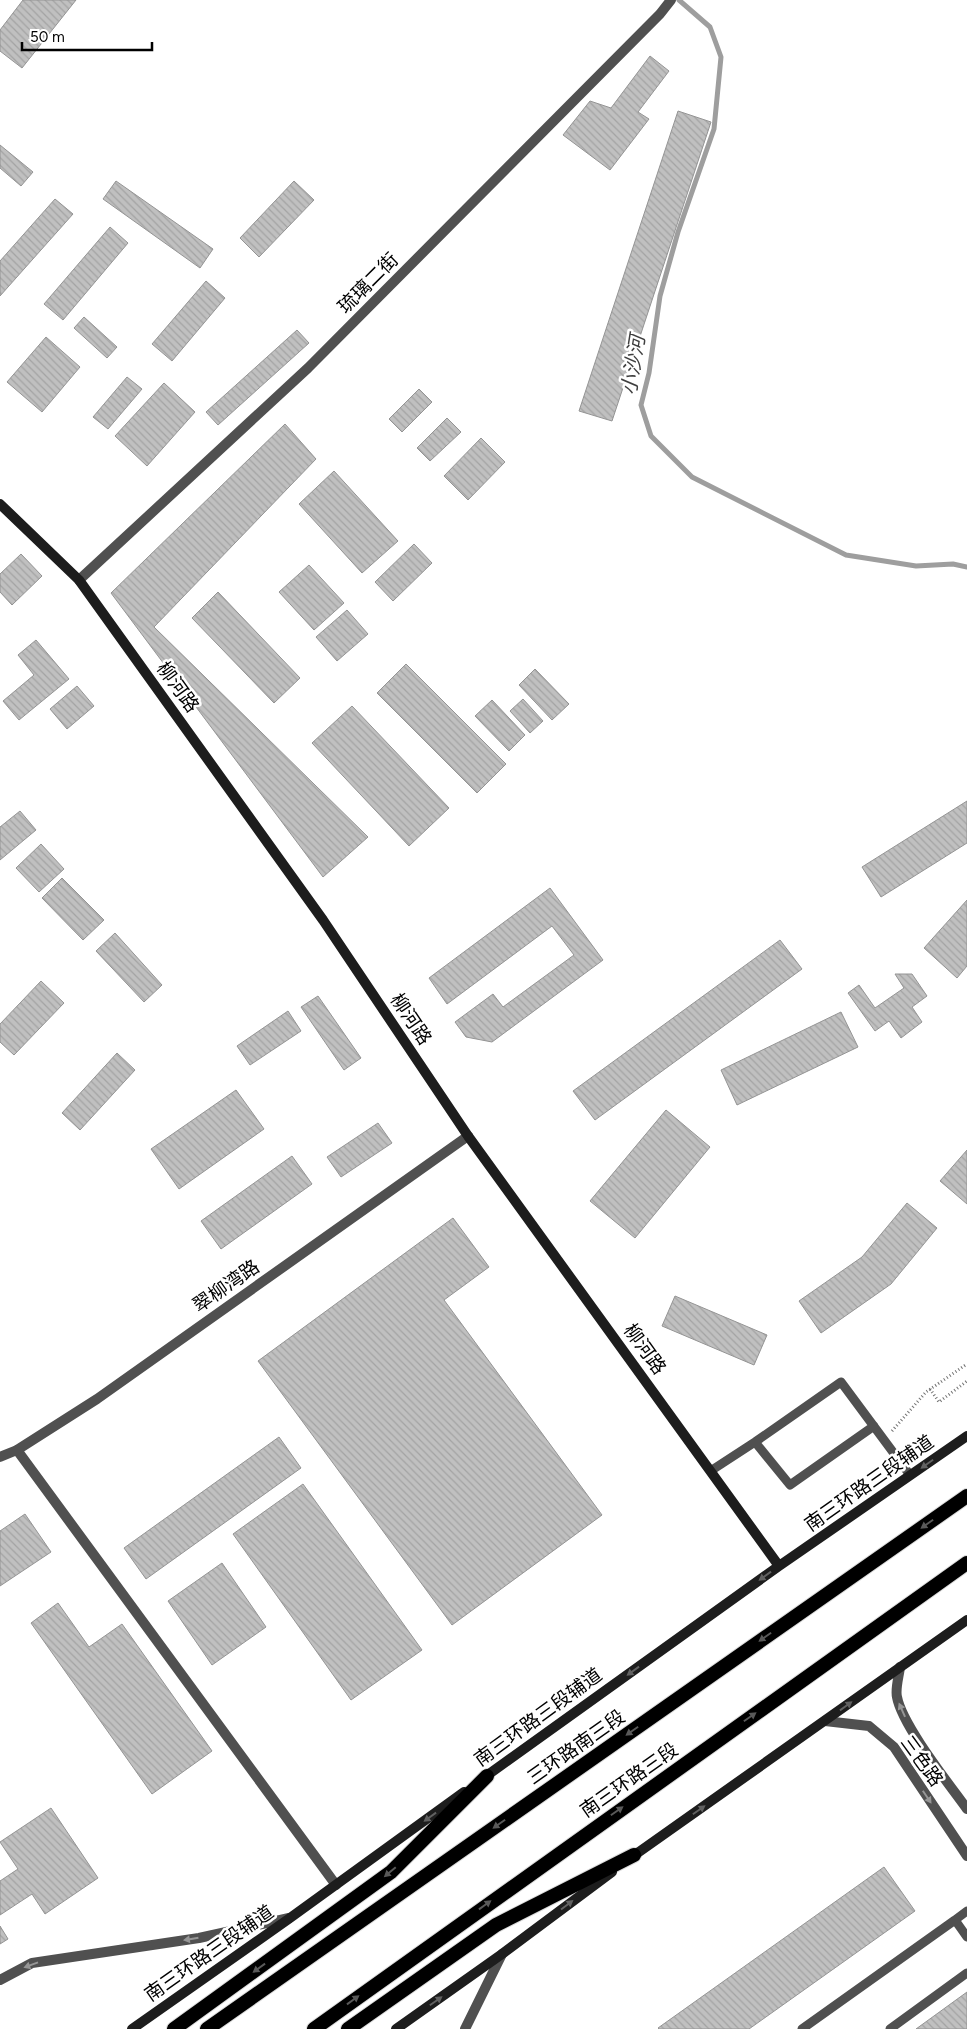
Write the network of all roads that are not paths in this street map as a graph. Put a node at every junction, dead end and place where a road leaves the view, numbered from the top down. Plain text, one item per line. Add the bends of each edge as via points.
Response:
1 (671, 0) edge
2 (0, 504) edge
3 (79, 580) junction
4 (468, 1136) junction
5 (874, 1426) junction
6 (967, 1436) edge
7 (755, 1442) junction
8 (17, 1450) junction
9 (0, 1458) edge
10 (712, 1470) junction
11 (910, 1475) junction
12 (967, 1496) edge
13 (967, 1563) edge
14 (779, 1566) junction
15 (967, 1620) edge
16 (900, 1667) junction
17 (826, 1721) junction
18 (487, 1776) junction
19 (967, 1809) edge
20 (634, 1855) junction
21 (967, 1856) edge
22 (336, 1885) junction
23 (967, 1911) edge
24 (290, 1918) junction
25 (955, 1920) junction
26 (967, 1937) edge
27 (502, 1954) junction
28 (967, 1973) edge
29 (0, 1980) edge
30 (132, 2029) edge
31 (174, 2029) edge
32 (207, 2029) edge
33 (314, 2029) edge
34 (348, 2029) edge
35 (396, 2029) edge
36 (465, 2029) edge
37 (802, 2029) edge
38 (890, 2029) edge

1 - 3 street, 琉璃二街 via 308,368
2 - 3 main road, 柳河路
3 - 4 main road, 柳河路 via 323,920
4 - 8 street, 翠柳湾路 via 96,1399
4 - 10 main road, 柳河路
5 - 7 lane via 790,1485
5 - 7 lane via 841,1382
5 - 11 lane
6 -> 11 main road, 南三环路三段辅道
7 - 10 lane
8 - 9 street, 翠柳湾路
8 - 22 street
10 - 14 main road, 柳河路
11 - 14 main road, 南三环路三段辅道
12 -> 32 highway, 三环路南三段
33 -> 13 highway, 南三环路三段
14 -> 18 main road, 南三环路三段辅道
15 - 16 main road
17 -> 16 main road
19 -> 16 street, 三色路 via 903,1714 896,1697
20 -> 17 main road
17 -> 21 street, 三色路 via 869,1726 894,1747
18 -> 22 main road, 南三环路三段辅道
18 -> 31 highway via 391,1872
27 -> 20 main road
20 - 34 highway via 496,1925
22 - 24 main road, 南三环路三段辅道
23 - 25 lane
24 -> 29 street via 199,1938 32,1963
24 - 30 main road, 南三环路三段辅道
25 - 26 lane
25 - 37 lane
35 -> 27 main road
27 - 36 street
28 - 38 lane

